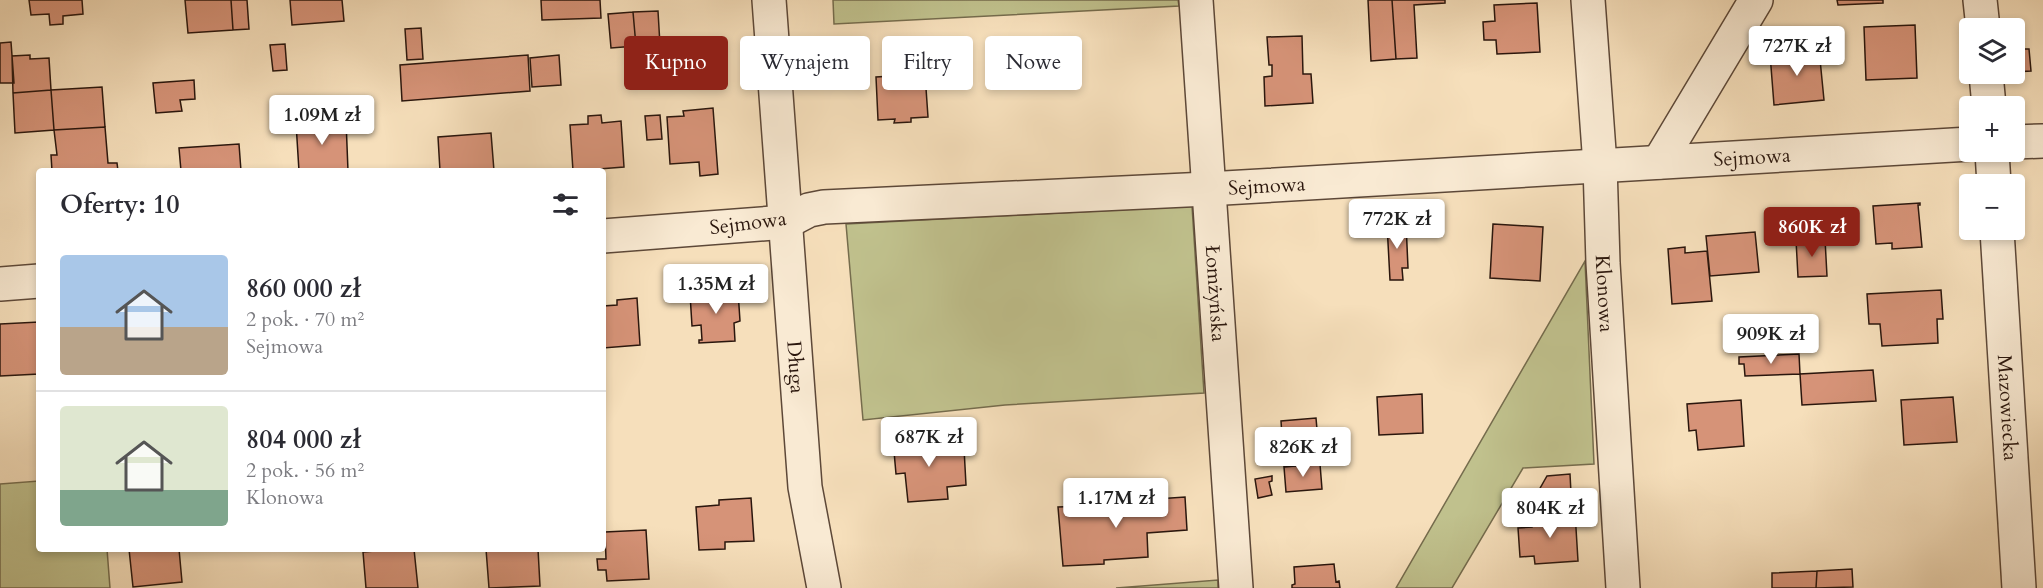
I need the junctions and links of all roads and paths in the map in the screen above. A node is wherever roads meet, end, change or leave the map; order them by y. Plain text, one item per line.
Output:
1 (769, 0) edge
2 (1196, 0) edge
3 (1588, 0) edge
4 (1756, 0) edge
5 (1980, 0) edge
6 (1982, 18) edge
7 (2043, 141) edge
8 (2025, 142) edge
9 (1959, 145) edge
10 (1659, 162) junction
11 (1600, 165) junction
12 (1208, 189) junction
13 (786, 222) junction
14 (606, 236) edge
15 (1998, 240) edge
16 (36, 280) edge
17 (0, 284) edge
18 (824, 588) edge
19 (1236, 588) edge
20 (1623, 588) edge
21 (2019, 588) edge

1 - 13 street, Długa
2 - 12 street, Łomżyńska
3 - 11 street, Klonowa
4 - 10 street
5 - 6 street
7 - 8 street
9 - 10 street, Sejmowa
10 - 11 street, Sejmowa
11 - 12 street, Sejmowa
11 - 20 street, Klonowa
12 - 13 street, Sejmowa
12 - 19 street, Łomżyńska
13 - 14 street, Sejmowa
13 - 18 street, Długa
15 - 21 street, Mazowiecka
16 - 17 street

